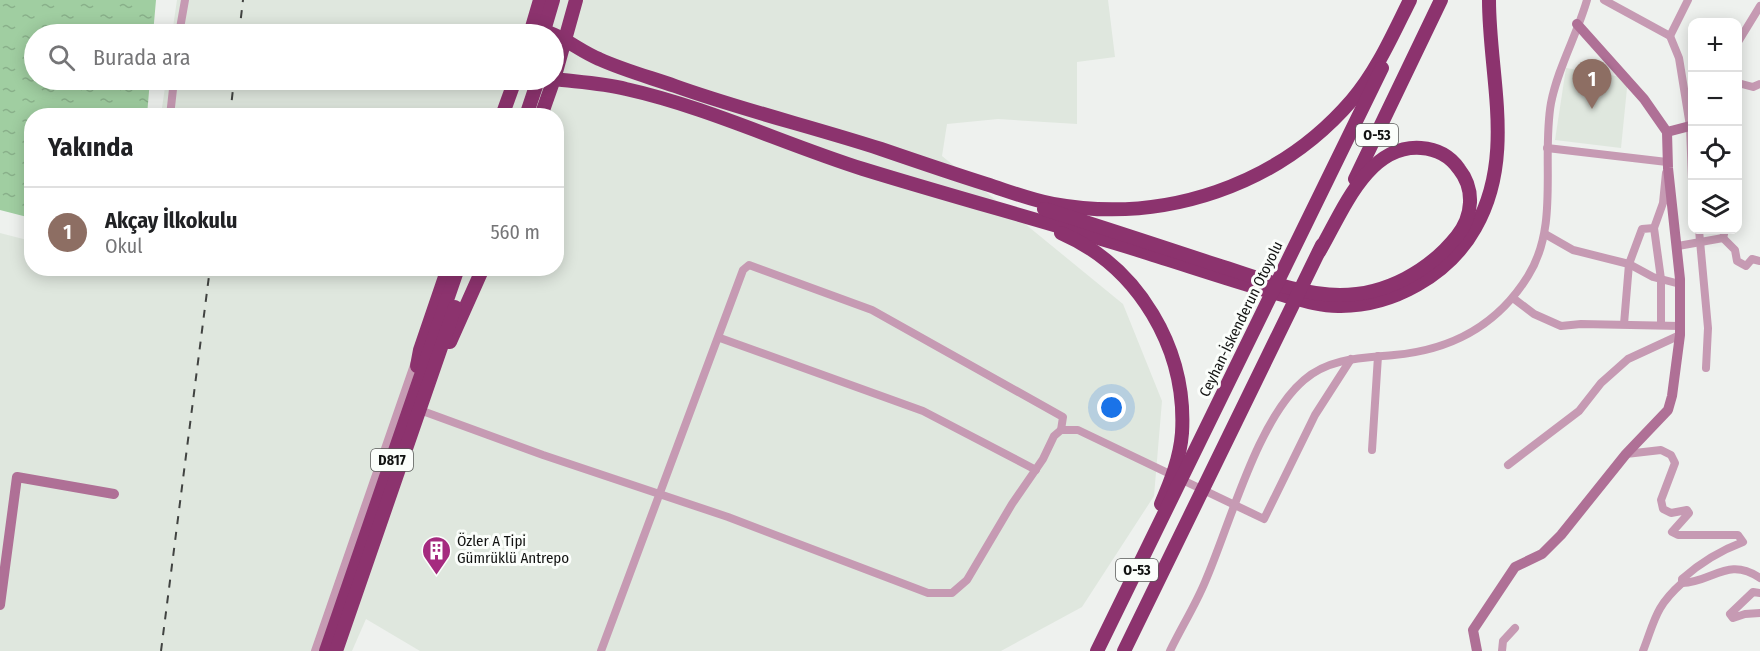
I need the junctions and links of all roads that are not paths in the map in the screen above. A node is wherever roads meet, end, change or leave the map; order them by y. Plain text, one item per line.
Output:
1 (185, 0) edge
2 (540, 0) edge
3 (553, 0) edge
4 (562, 0) edge
5 (576, 0) edge
6 (1410, 0) edge
7 (1415, 0) edge
8 (1441, 0) edge
9 (1489, 0) edge
10 (1587, 0) edge
11 (1604, 0) edge
12 (1688, 0) edge
13 (1760, 6) edge
14 (181, 24) edge
15 (536, 24) edge
16 (540, 24) edge
17 (555, 24) edge
18 (1578, 24) junction
19 (1742, 34) edge
20 (1670, 36) junction
21 (566, 40) junction
22 (564, 46) edge
23 (564, 80) edge
24 (1742, 84) edge
25 (1760, 84) edge
26 (173, 90) edge
27 (511, 90) edge
28 (526, 90) edge
29 (535, 90) edge
30 (550, 90) edge
31 (171, 108) edge
32 (505, 108) edge
33 (520, 108) edge
34 (529, 108) edge
35 (543, 108) edge
36 (1688, 108) edge
37 (1688, 125) edge
38 (1667, 132) junction
39 (877, 148) junction
40 (1547, 148) junction
41 (1668, 165) junction
42 (978, 201) junction
43 (1654, 228) junction
44 (1545, 234) junction
45 (1699, 234) edge
46 (1724, 234) edge
47 (1723, 238) junction
48 (1699, 244) junction
49 (1682, 245) junction
50 (1319, 252) junction
51 (1760, 261) edge
52 (1629, 264) junction
53 (445, 276) edge
54 (456, 276) edge
55 (465, 276) edge
56 (479, 276) edge
57 (1661, 279) junction
58 (1680, 284) junction
59 (1513, 298) junction
60 (1624, 324) junction
61 (1661, 324) junction
62 (1680, 331) junction
63 (720, 338) junction
64 (420, 350) junction
65 (1378, 357) junction
66 (1351, 359) junction
67 (1706, 368) dead end
68 (426, 395) junction
69 (415, 408) junction
70 (1061, 430) junction
71 (1372, 450) dead end
72 (1626, 454) junction
73 (1508, 465) dead end
74 (1036, 470) junction
75 (1179, 472) junction
76 (114, 494) dead end
77 (660, 494) junction
78 (1233, 505) junction
79 (1760, 578) edge
80 (1682, 583) junction
81 (1760, 594) edge
82 (0, 605) edge
83 (1760, 613) edge
84 (1515, 628) dead end
85 (315, 651) edge
86 (326, 651) edge
87 (336, 651) edge
88 (601, 651) edge
89 (1096, 651) edge
90 (1125, 651) edge
91 (1170, 651) edge
92 (1477, 651) edge
93 (1502, 651) edge
94 (1643, 651) edge

1 - 14 street
2 - 15 highway
3 - 16 highway
4 - 17 highway
5 - 21 highway
6 - 39 highway
7 - 75 highway, Ceyhan-İskenderun Otoyolu / O-53
8 - 50 highway, O-53
9 - 42 highway
10 - 18 street
11 - 20 street
12 - 20 street
13 - 19 street
18 - 38 street
18 - 40 street
20 - 36 street
21 - 22 highway
21 - 39 highway
23 - 42 highway
24 - 25 street
26 - 31 street
27 - 32 highway
28 - 33 highway
29 - 34 highway
30 - 35 highway
37 - 38 street
38 - 41 street
39 - 50 highway
40 - 41 street
40 - 44 street
41 - 43 street
41 - 49 street
42 - 75 highway
43 - 52 street
43 - 57 street
44 - 52 street
44 - 59 street
45 - 48 street
46 - 47 street
47 - 48 street
47 - 51 street
48 - 49 street
48 - 67 street
49 - 58 street
50 - 90 highway, O-53
52 - 57 street
52 - 60 street
53 - 64 highway
54 - 69 highway, D817
55 - 68 highway, D817
56 - 68 highway
57 - 58 street
57 - 61 street
58 - 62 street
59 - 60 street
59 - 65 street
60 - 61 street
61 - 62 street
62 - 72 street
62 - 73 street
63 - 70 street
63 - 74 street
63 - 77 street
64 - 69 highway
64 - 85 street
65 - 66 street
65 - 71 street
66 - 78 street
66 - 78 street
68 - 69 highway, D817
69 - 77 street
69 - 86 highway, D817
69 - 87 highway, D817
70 - 74 street
70 - 78 street
72 - 80 street
72 - 92 street
74 - 77 street
75 - 89 highway, Ceyhan-İskenderun Otoyolu / O-53
76 - 82 street
77 - 88 street
78 - 91 street
79 - 80 street
80 - 94 street
81 - 83 street
84 - 93 street

